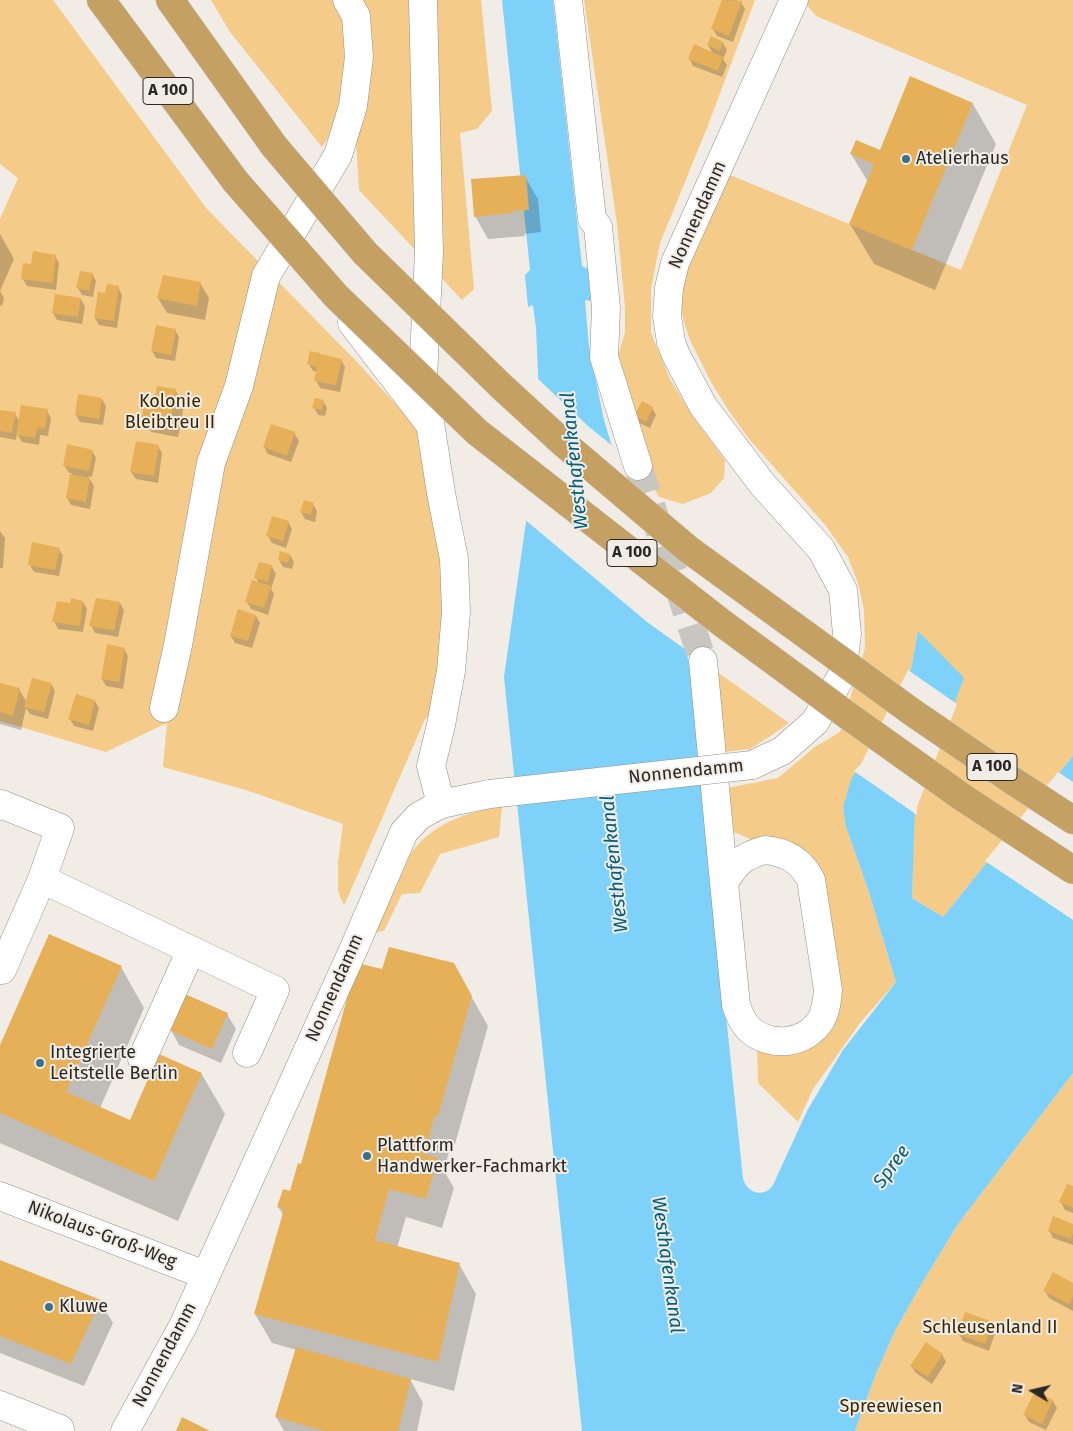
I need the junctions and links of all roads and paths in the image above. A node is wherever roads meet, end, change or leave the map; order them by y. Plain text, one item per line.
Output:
1 (101, 0) edge
2 (170, 0) edge
3 (347, 0) edge
4 (423, 0) edge
5 (568, 0) edge
6 (794, 0) edge
7 (287, 239) junction
8 (429, 423) junction
9 (638, 466) tunnel mouth
10 (702, 661) tunnel mouth
11 (164, 708) dead end
12 (0, 804) edge
13 (441, 804) junction
14 (1073, 820) edge
15 (1073, 870) edge
16 (42, 879) junction
17 (724, 883) junction
18 (191, 950) junction
19 (0, 969) edge
20 (247, 1053) dead end
21 (142, 1059) dead end
22 (0, 1196) edge
23 (205, 1275) junction
24 (0, 1405) edge
25 (60, 1429) dead end
26 (125, 1431) edge

1 - 15 highway, A 100, bridge
2 - 14 highway, A 100, bridge
3 - 7 street
4 - 8 street
5 - 9 street
6 - 13 street, Nonnendamm, bridge
7 - 8 street
7 - 11 street
8 - 13 street
10 - 17 street
12 - 16 street
13 - 23 street, Nonnendamm
16 - 18 street
16 - 19 street
17 - 17 street
18 - 20 street
18 - 21 street
22 - 23 street, Nikolaus-Groß-Weg
23 - 26 street, Nonnendamm
24 - 25 street

